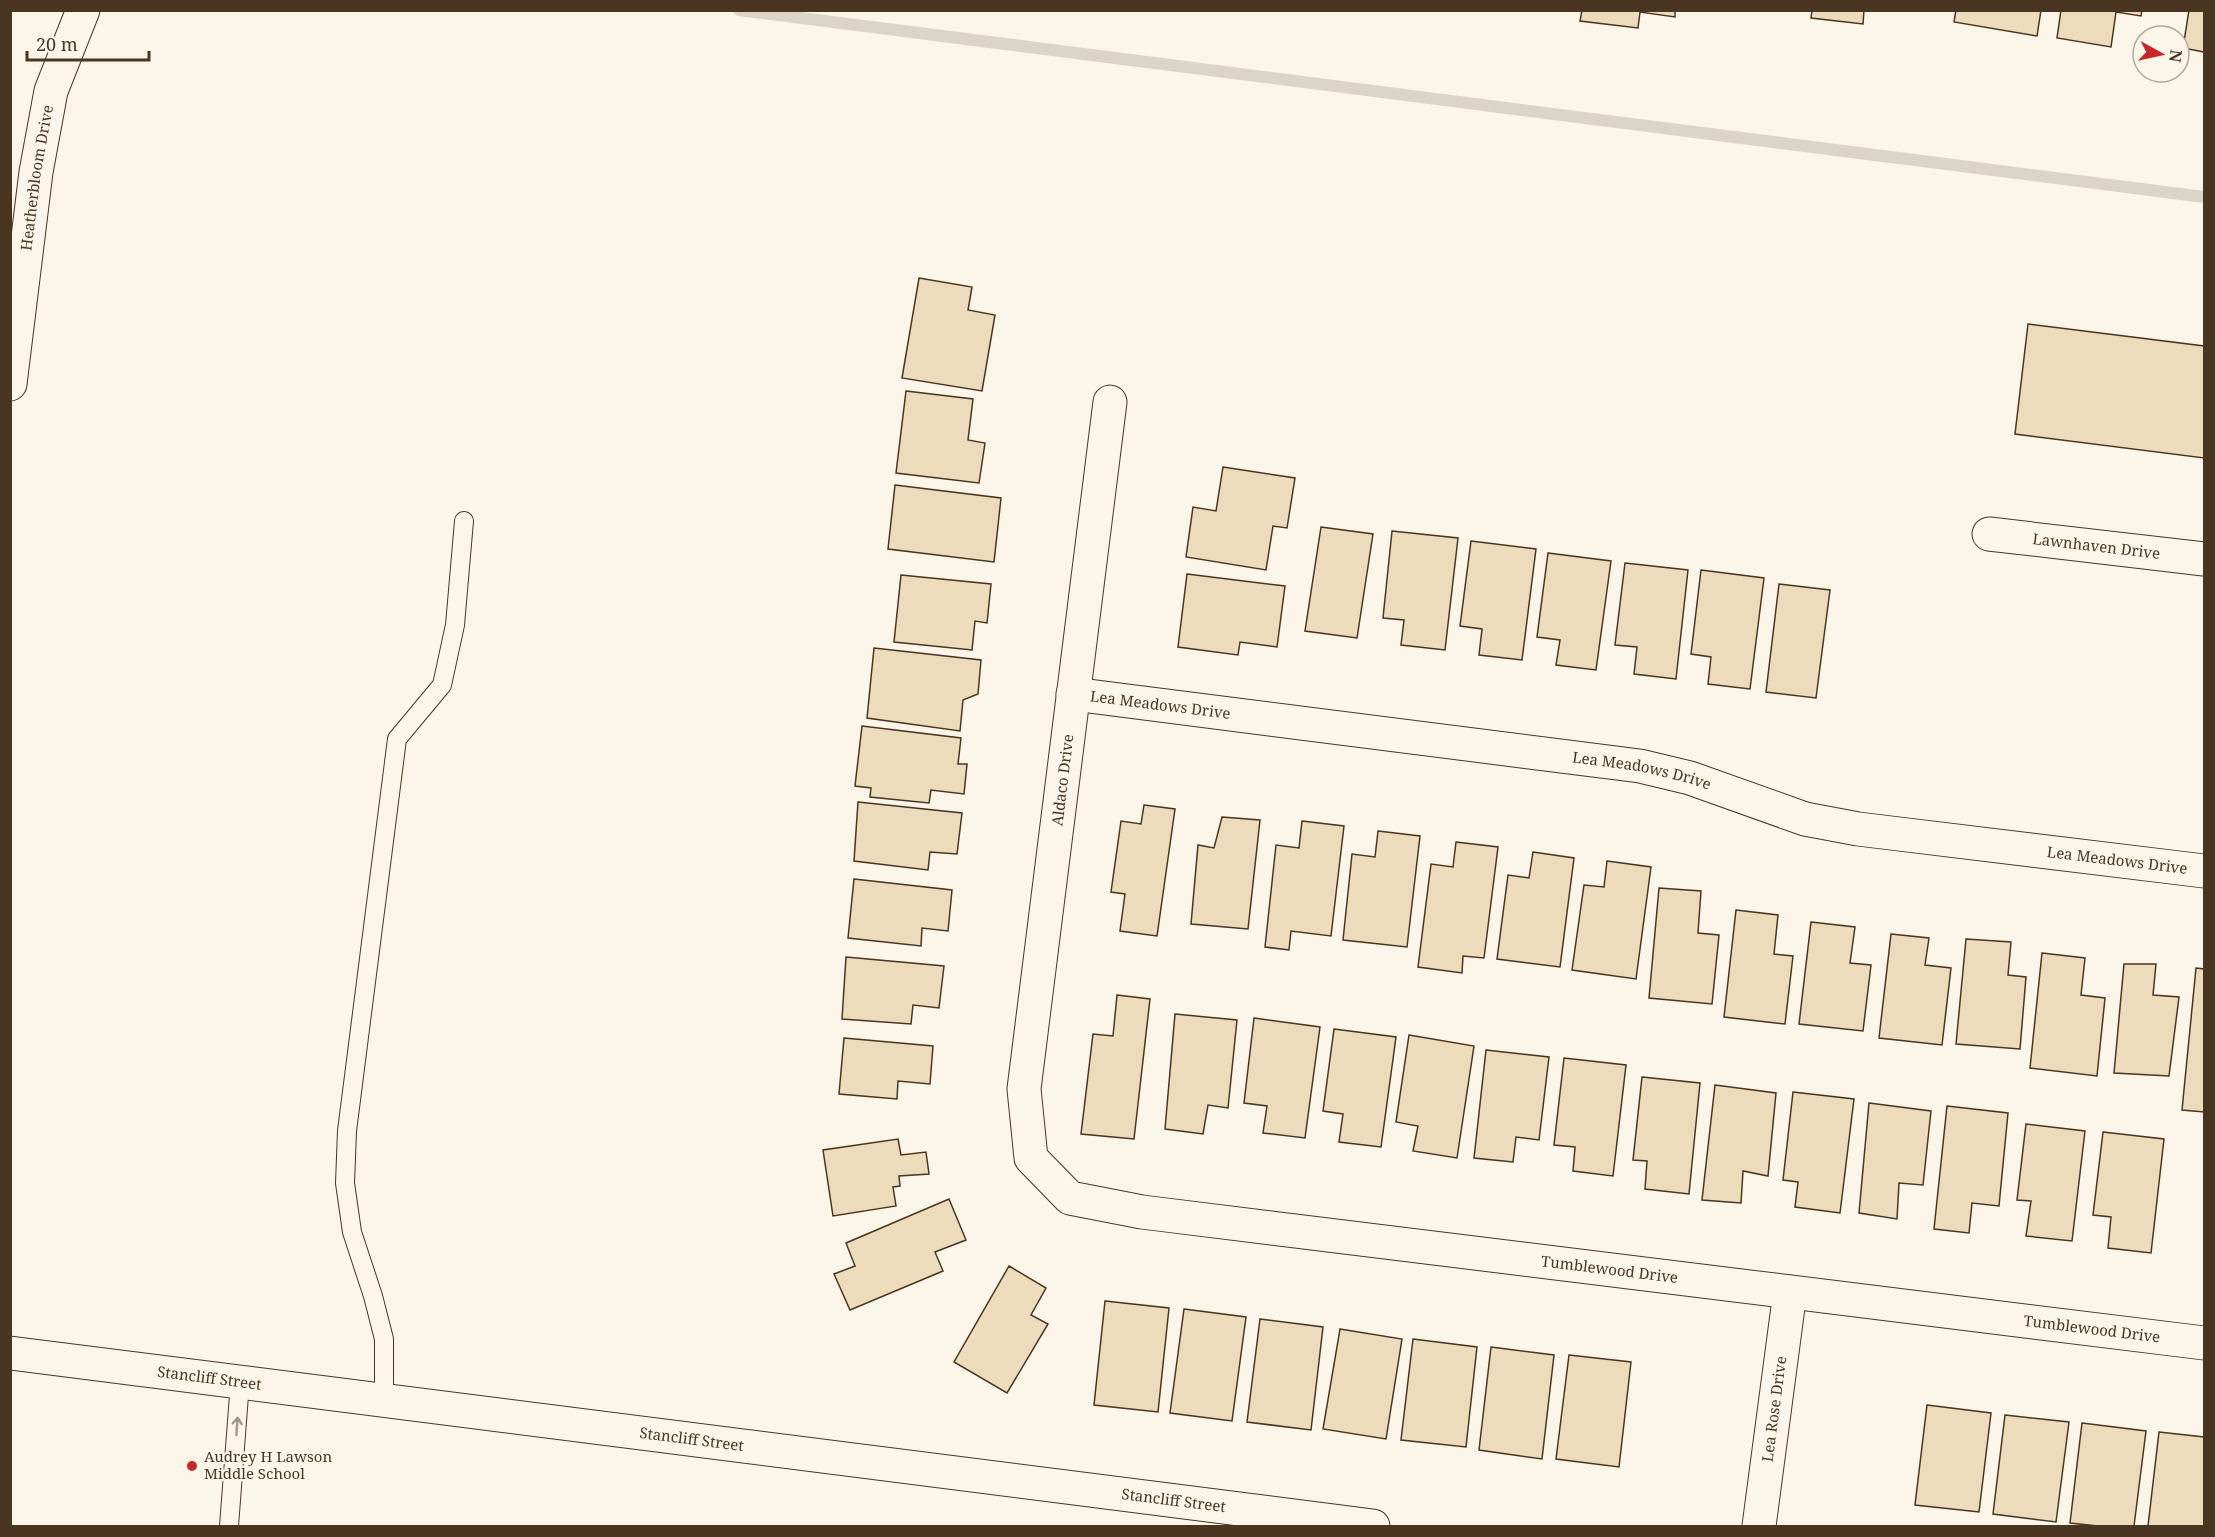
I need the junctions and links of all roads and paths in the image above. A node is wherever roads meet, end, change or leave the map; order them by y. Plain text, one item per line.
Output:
1 (83, 10) edge
2 (10, 384) edge
3 (1110, 402) dead end
4 (464, 521) dead end
5 (1989, 534) dead end
6 (2205, 559) edge
7 (1073, 694) junction
8 (2205, 871) edge
9 (1031, 1158) joint
10 (1790, 1292) junction
11 (2205, 1343) edge
12 (10, 1353) edge
13 (240, 1382) junction
14 (384, 1400) junction
15 (229, 1527) edge
16 (1373, 1527) edge
17 (1759, 1527) edge

1 - 2 street, Heatherbloom Drive
3 - 7 street, Aldaco Drive
4 - 14 lane
5 - 6 street, Lawnhaven Drive
7 - 8 street, Lea Meadows Drive
7 - 9 street, Aldaco Drive
9 - 10 street, Tumblewood Drive
10 - 11 street, Tumblewood Drive
10 - 17 street, Lea Rose Drive
12 - 13 street, Stancliff Street
13 - 14 street, Stancliff Street
15 -> 13 lane
14 - 16 street, Stancliff Street

